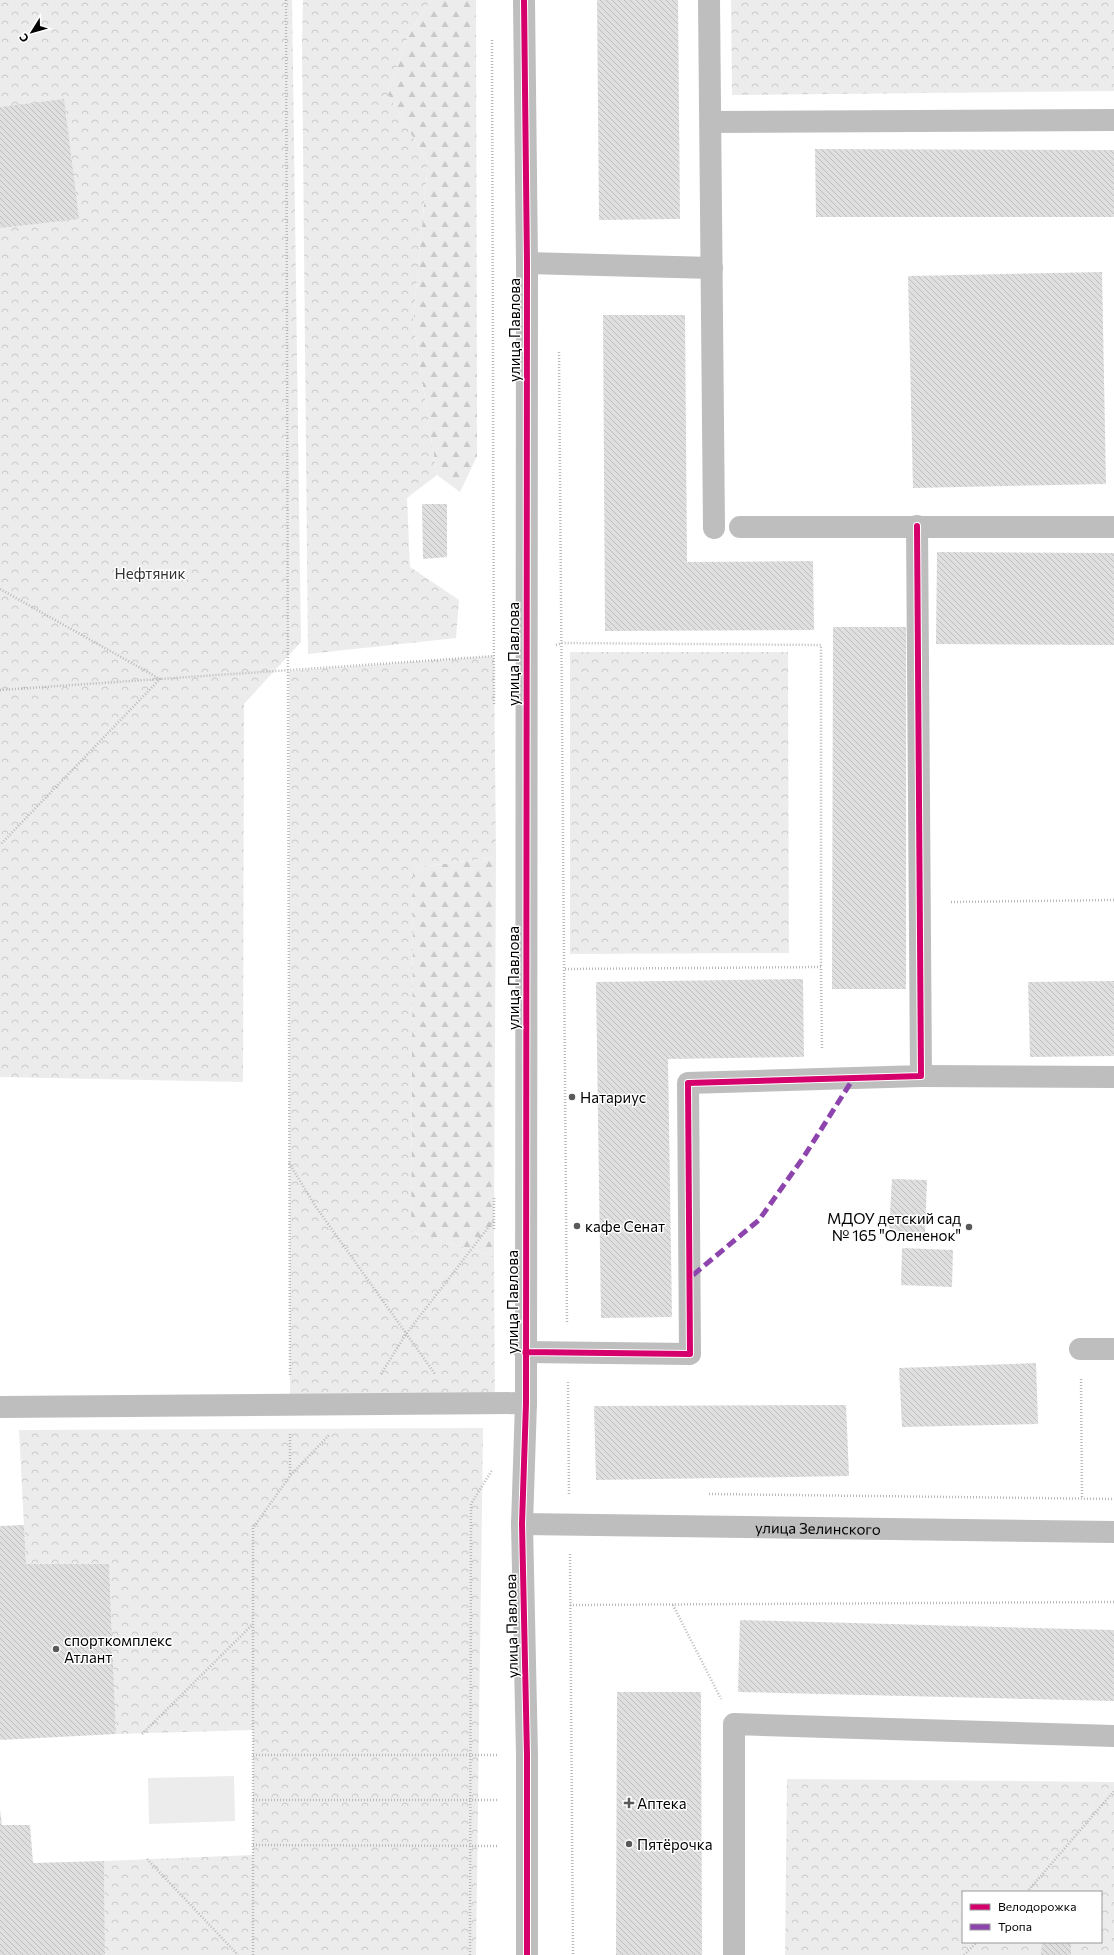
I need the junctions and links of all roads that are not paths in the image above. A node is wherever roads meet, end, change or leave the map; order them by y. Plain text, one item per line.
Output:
1 (524, 0) edge
2 (709, 0) edge
3 (1114, 120) edge
4 (711, 122) junction
5 (527, 263) junction
6 (712, 268) junction
7 (917, 526) junction
8 (740, 527) dead end
9 (1114, 527) edge
10 (714, 528) dead end
11 (921, 1076) junction
12 (1114, 1077) edge
13 (1080, 1349) road end
14 (1114, 1349) edge
15 (525, 1352) junction
16 (526, 1403) junction
17 (0, 1407) edge
18 (522, 1524) junction
19 (1114, 1532) edge
20 (1114, 1736) edge
21 (527, 1955) edge
22 (734, 1955) edge

1 - 5 street, улица Павлова
2 - 4 street
3 - 4 street
4 - 6 street
5 - 6 street
5 - 15 street, улица Павлова
6 - 10 street
7 - 8 street
7 - 9 street
7 - 11 street
11 - 12 street
11 - 15 street
13 - 14 street
15 - 16 street, улица Павлова
16 - 17 street
16 - 18 street, улица Павлова
18 - 19 street, улица Зелинского
18 - 21 street, улица Павлова
20 - 22 street

